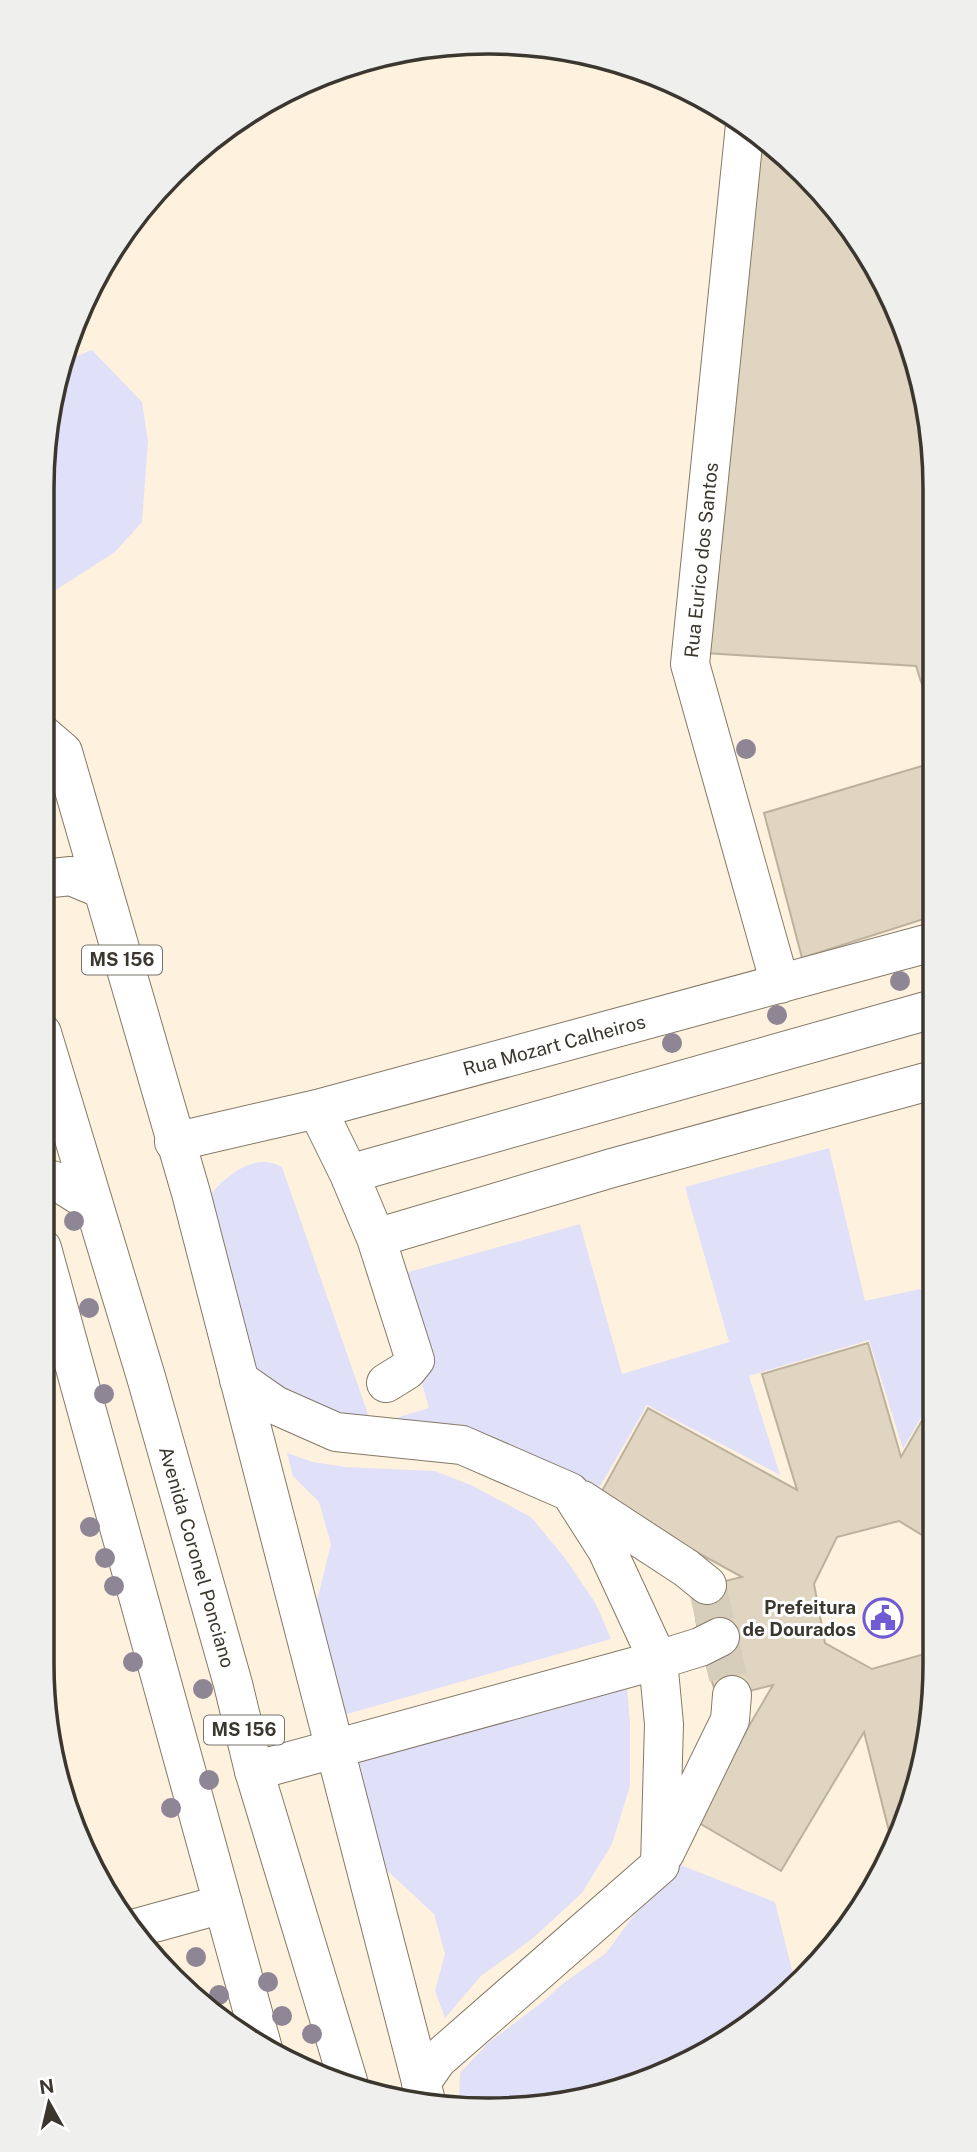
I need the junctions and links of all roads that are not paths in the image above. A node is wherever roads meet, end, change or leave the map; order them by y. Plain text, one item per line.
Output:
1 (744, 137) edge
2 (54, 744) edge
3 (54, 878) edge
4 (102, 889) junction
5 (923, 945) edge
6 (779, 984) junction
7 (923, 1012) edge
8 (54, 1073) edge
9 (923, 1083) edge
10 (317, 1109) junction
11 (69, 1122) junction
12 (54, 1142) edge
13 (174, 1142) junction
14 (349, 1174) junction
15 (54, 1181) edge
16 (93, 1204) junction
17 (376, 1237) junction
18 (54, 1291) edge
19 (239, 1380) junction
20 (386, 1383) dead end
21 (570, 1492) junction
22 (707, 1585) tunnel mouth
23 (720, 1637) dead end
24 (657, 1660) junction
25 (732, 1695) tunnel mouth
26 (335, 1748) junction
27 (254, 1771) junction
28 (660, 1865) junction
29 (223, 1904) junction
30 (143, 1926) edge
31 (258, 2032) edge
32 (346, 2074) edge
33 (424, 2092) edge

1 - 6 main road, Rua Eurico dos Santos
2 - 4 main road, MS 156
3 - 4 main road
4 - 13 main road, MS 156
5 - 6 main road, Rua Mozart Calheiros
6 - 10 main road, Rua Mozart Calheiros
7 - 14 main road
8 - 11 main road, Avenida Coronel Ponciano / MS 156
9 - 17 main road
10 - 13 main road, Rua Mozart Calheiros
10 - 14 main road
11 - 12 main road
11 - 16 main road, Avenida Coronel Ponciano / MS 156
13 - 19 main road, MS 156
14 - 17 main road
15 - 16 main road
16 - 27 main road, Avenida Coronel Ponciano / MS 156
17 - 20 main road
18 - 29 main road
19 - 21 main road
19 - 26 main road
21 - 22 main road
21 - 24 main road
23 - 24 main road
24 - 26 main road
24 - 28 main road
25 - 28 main road
26 - 27 main road
26 - 33 main road
27 - 32 main road, Avenida Coronel Ponciano / MS 156
28 - 33 main road
29 - 30 main road
29 - 31 main road

